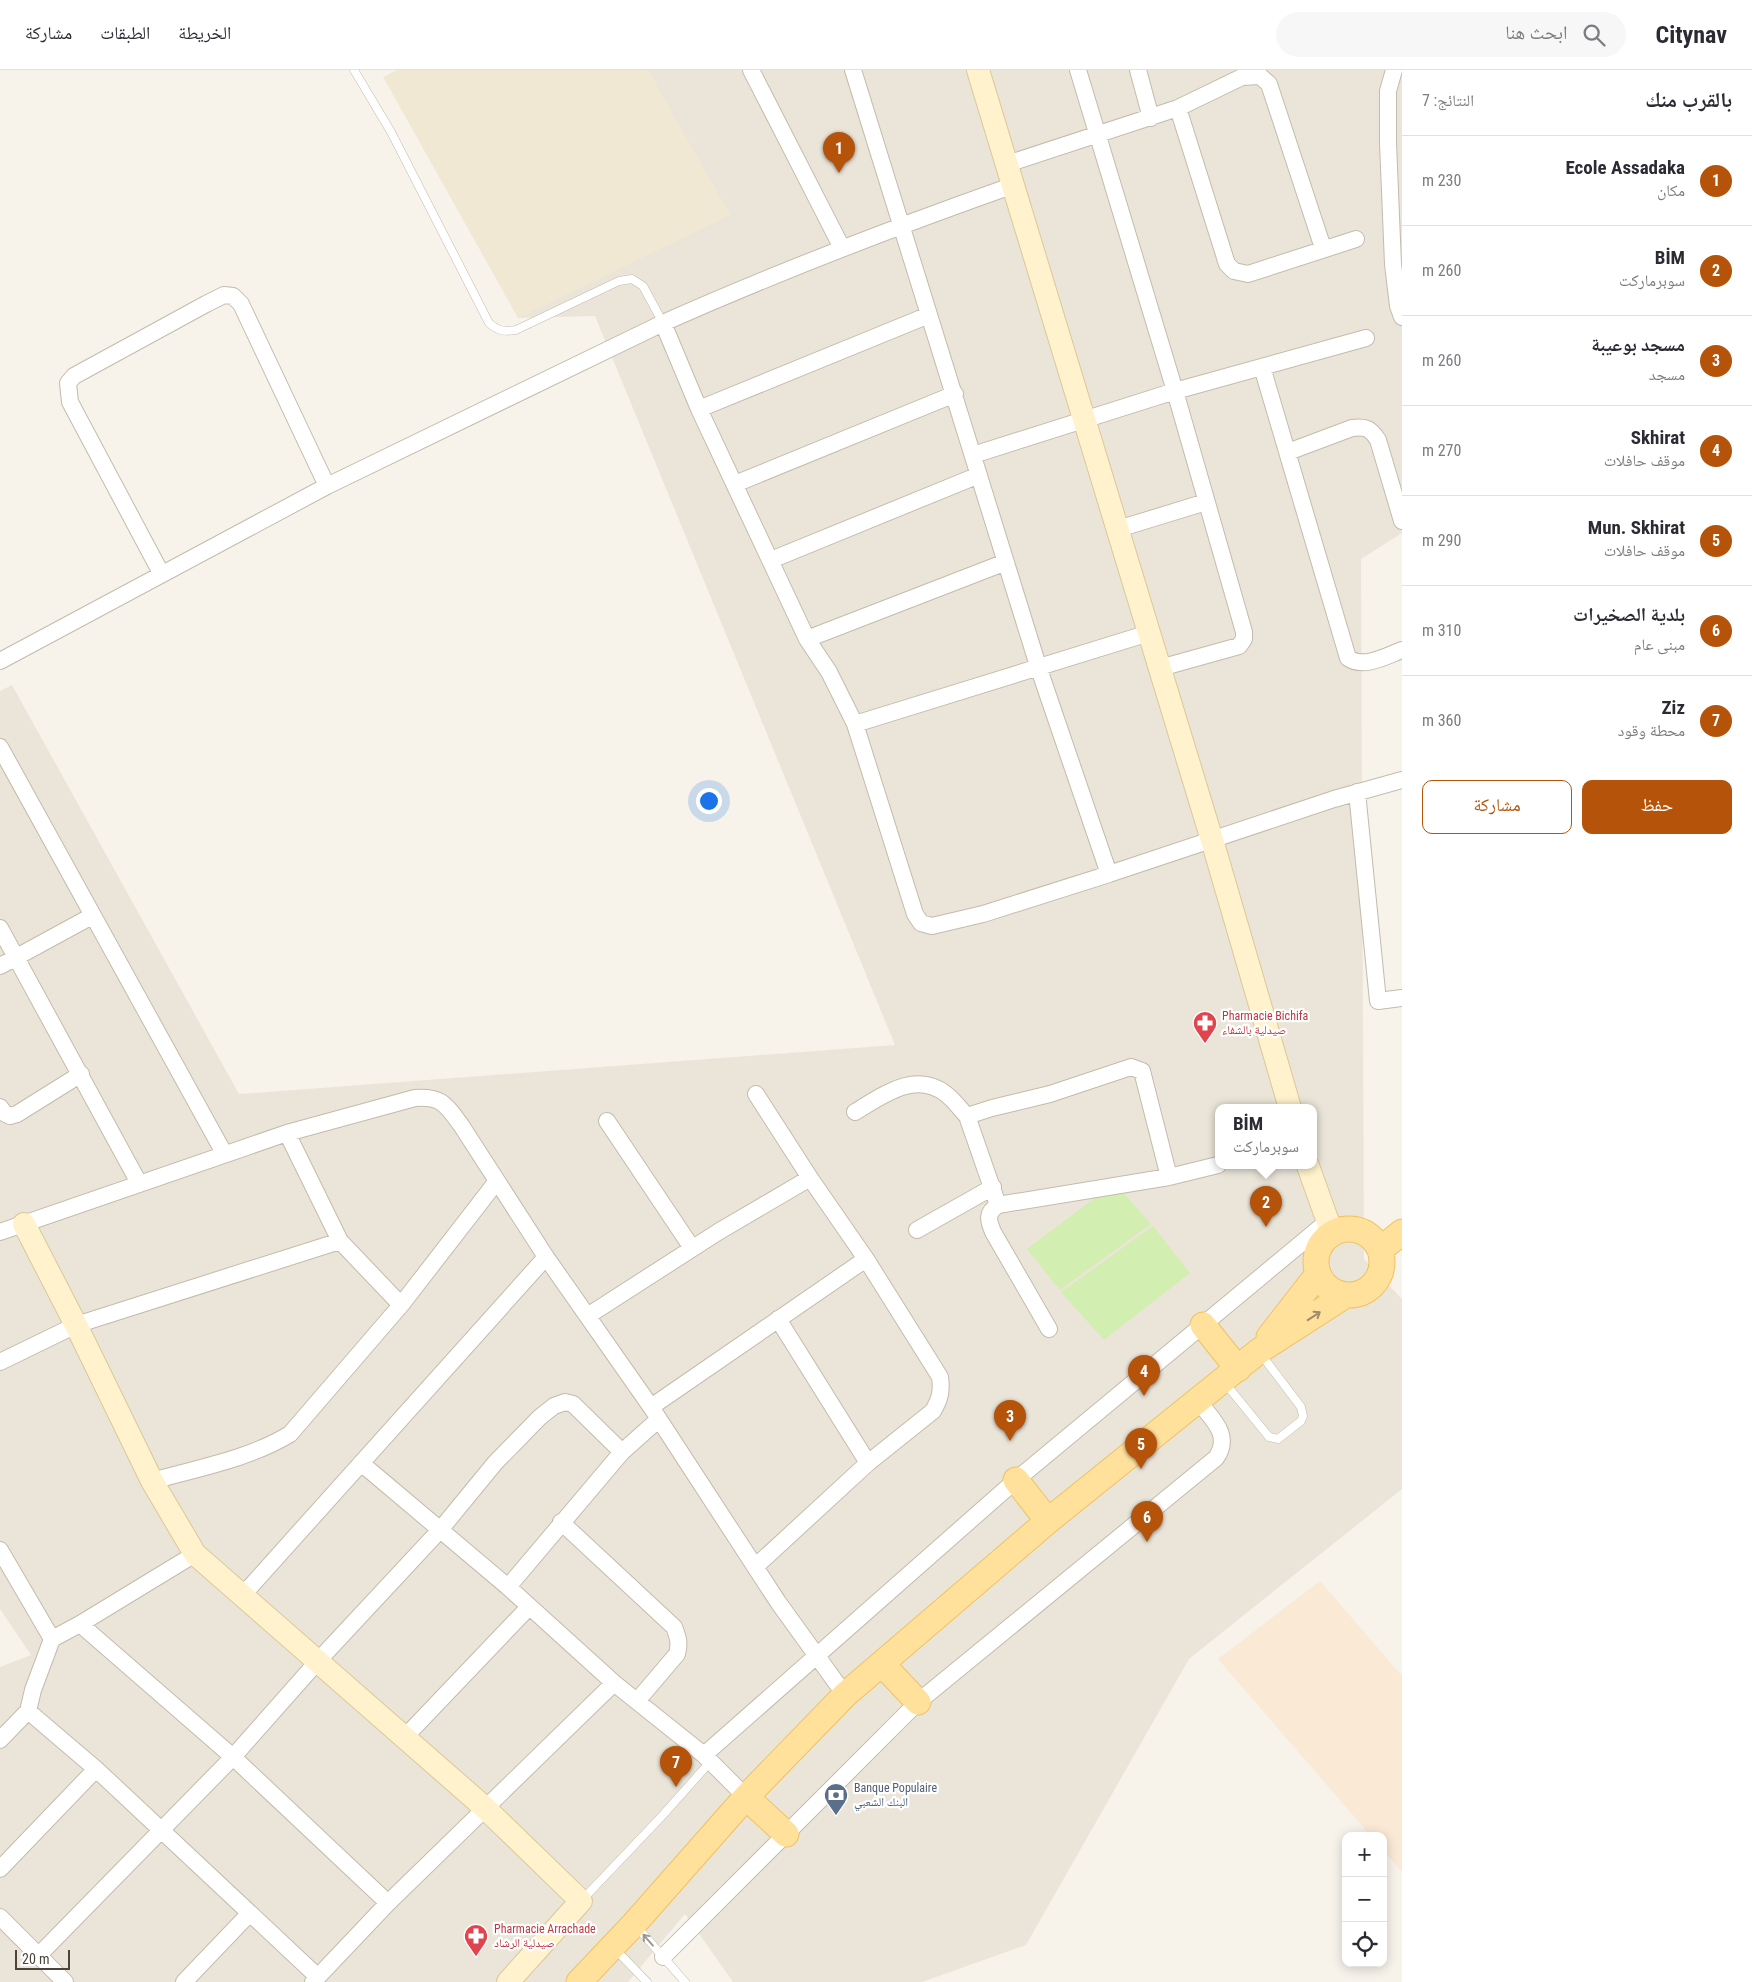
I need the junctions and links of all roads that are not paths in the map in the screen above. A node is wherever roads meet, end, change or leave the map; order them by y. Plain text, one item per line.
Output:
1 (354, 70) edge
2 (751, 70) edge
3 (852, 70) edge
4 (978, 70) edge
5 (1078, 70) edge
6 (1138, 70) edge
7 (1384, 70) edge
8 (1394, 70) edge
9 (1241, 73) edge
10 (1265, 73) edge
11 (1388, 91) junction
12 (1178, 108) junction
13 (1150, 118) junction
14 (1097, 134) junction
15 (1011, 175) junction
16 (1397, 218) edge
17 (902, 224) junction
18 (1356, 239) dead end
19 (842, 248) junction
20 (1323, 248) junction
21 (930, 315) junction
22 (1402, 318) edge
23 (663, 323) junction
24 (1366, 338) dead end
25 (1262, 367) junction
26 (1175, 391) junction
27 (955, 394) junction
28 (699, 409) junction
29 (1086, 419) junction
30 (1288, 452) junction
31 (973, 455) junction
32 (979, 475) junction
33 (735, 484) junction
34 (327, 486) junction
35 (1206, 502) junction
36 (1402, 521) edge
37 (1118, 529) junction
38 (771, 560) junction
39 (1006, 562) junction
40 (161, 573) junction
41 (1149, 633) junction
42 (807, 639) junction
43 (1402, 650) edge
44 (0, 661) edge
45 (1160, 668) junction
46 (1039, 669) junction
47 (855, 724) junction
48 (0, 747) edge
49 (1402, 780) edge
50 (1356, 792) junction
51 (1212, 840) junction
52 (1109, 874) junction
53 (92, 916) junction
54 (0, 928) edge
55 (15, 958) junction
56 (0, 966) edge
57 (1402, 998) edge
58 (81, 1074) junction
59 (756, 1094) dead end
60 (1289, 1104) edge
61 (0, 1107) edge
62 (855, 1112) dead end
63 (967, 1116) junction
64 (607, 1121) dead end
65 (287, 1133) junction
66 (224, 1153) junction
67 (1215, 1166) edge
68 (1309, 1169) edge
69 (1169, 1177) junction
70 (810, 1178) junction
71 (497, 1182) junction
72 (139, 1183) junction
73 (993, 1187) junction
74 (998, 1205) junction
75 (24, 1224) junction
76 (1330, 1227) junction
77 (916, 1230) dead end
78 (0, 1232) edge
79 (1402, 1232) edge
80 (340, 1241) junction
81 (692, 1248) junction
82 (1380, 1250) junction
83 (546, 1257) junction
84 (866, 1259) junction
85 (1318, 1274) junction
86 (1346, 1295) junction
87 (401, 1305) junction
88 (589, 1315) junction
89 (778, 1319) junction
90 (76, 1325) junction
91 (1203, 1325) junction
92 (1049, 1328) dead end
93 (1259, 1351) junction
94 (0, 1362) edge
95 (1230, 1375) junction
96 (1198, 1401) junction
97 (655, 1413) junction
98 (622, 1452) junction
99 (361, 1463) junction
100 (868, 1463) junction
101 (1016, 1480) junction
102 (152, 1481) junction
103 (1048, 1521) junction
104 (560, 1522) junction
105 (440, 1530) junction
106 (0, 1550) edge
107 (195, 1554) junction
108 (755, 1567) junction
109 (508, 1587) junction
110 (242, 1596) junction
111 (529, 1606) junction
112 (80, 1624) junction
113 (52, 1639) junction
114 (815, 1656) junction
115 (317, 1662) junction
116 (882, 1664) junction
117 (614, 1683) junction
118 (846, 1695) junction
119 (637, 1700) junction
120 (918, 1702) junction
121 (28, 1711) junction
122 (404, 1738) junction
123 (0, 1740) edge
124 (233, 1757) junction
125 (707, 1758) junction
126 (96, 1769) junction
127 (746, 1797) junction
128 (484, 1807) junction
129 (161, 1830) junction
130 (786, 1834) junction
131 (0, 1869) edge
132 (581, 1901) junction
133 (388, 1902) junction
134 (249, 1914) junction
135 (0, 1917) edge
136 (634, 1924) junction
137 (613, 1947) junction
138 (38, 1956) junction
139 (663, 1956) junction
140 (316, 1980) edge
141 (65, 1982) edge
142 (184, 1982) edge
143 (508, 1982) edge
144 (579, 1982) edge
145 (647, 1982) edge
146 (685, 1982) edge

1 - 23 lane
2 - 19 street
3 - 17 street
4 - 15 street
5 - 14 street
6 - 13 street
7 - 11 street
8 - 11 street
9 - 10 street
9 - 12 street
10 - 20 street
11 - 16 street
12 - 13 street
12 - 20 street
13 - 14 street
14 - 15 street
14 - 26 street
15 - 17 street
15 - 29 street
16 - 22 street
17 - 19 street
17 - 21 street
18 - 20 street
19 - 23 street
21 - 27 street
21 - 28 street
23 - 28 street
23 - 34 street
24 - 25 street
25 - 26 street
25 - 30 street
26 - 29 street
26 - 35 street
27 - 31 street
27 - 33 street
28 - 33 street
29 - 31 street
29 - 37 street
30 - 36 street
30 - 43 street
31 - 32 street
32 - 38 street
32 - 39 street
33 - 38 street
34 - 40 street
34 - 40 street
35 - 37 street
35 - 45 street
37 - 41 street
38 - 42 street
39 - 42 street
39 - 46 street
40 - 44 street
41 - 45 street
41 - 46 street
42 - 47 street
45 - 51 street
46 - 47 street
46 - 52 street
47 - 52 street
48 - 53 street
49 - 50 street
50 - 51 street
50 - 57 street
51 - 52 street
51 - 60 street
53 - 55 street
53 - 66 street
54 - 55 street
55 - 56 street
55 - 58 street
58 - 61 street
58 - 72 street
59 - 70 street
62 - 63 street
63 - 69 street
63 - 73 street
64 - 81 street
65 - 66 street
65 - 71 street
65 - 80 street
66 - 72 street
67 - 69 street
68 - 76 street
69 - 74 street
70 - 81 street
70 - 84 street
71 - 83 street
71 - 87 street
72 - 75 street
73 - 74 street
73 - 77 street
74 - 92 street
75 - 78 street
75 - 90 street
76 - 82 main road
76 - 85 main road
76 - 91 street
79 - 82 main road
80 - 87 street
80 - 90 street
81 - 88 street
82 - 86 main road
83 - 88 street
83 - 99 street
84 - 89 street
84 - 100 street
85 - 86 main road
85 - 93 main road
93 -> 86 main road
87 - 102 street
88 - 97 street
89 - 97 street
89 - 100 street
90 - 94 street
90 - 102 street
91 - 95 main road
91 - 101 street
93 - 95 main road
93 - 95 lane
95 - 96 main road
96 - 103 main road
96 - 120 street
97 - 98 street
97 - 108 street
98 - 104 street
98 - 105 street
99 - 105 street
99 - 110 street
100 - 108 street
101 - 103 main road
101 - 114 street
102 - 107 street
103 - 116 main road
104 - 109 street
104 - 119 street
105 - 109 street
105 - 115 street
106 - 113 street
107 - 110 street
107 - 112 street
108 - 114 street
109 - 111 street
110 - 115 street
111 - 117 street
111 - 122 street
112 - 113 street
112 - 124 street
113 - 121 street
114 - 118 street
114 - 125 street
115 - 122 street
115 - 124 street
116 - 118 main road
116 - 120 main road
117 - 119 street
117 - 128 street
118 - 127 main road
119 - 125 street
120 - 130 street
121 - 123 street
121 - 126 street
122 - 128 street
124 - 129 street
124 - 133 street
125 - 127 street
125 - 132 lane
126 - 129 street
126 - 131 street
127 - 130 main road
127 - 136 main road
128 - 132 street
128 - 133 street
129 - 134 street
129 - 138 street
130 - 139 street
132 - 143 street
133 - 140 street
134 - 140 street
134 - 142 street
135 - 138 street
136 - 137 main road
139 -> 136 lane
137 - 144 main road
137 - 145 lane
138 - 141 street
139 - 146 lane

